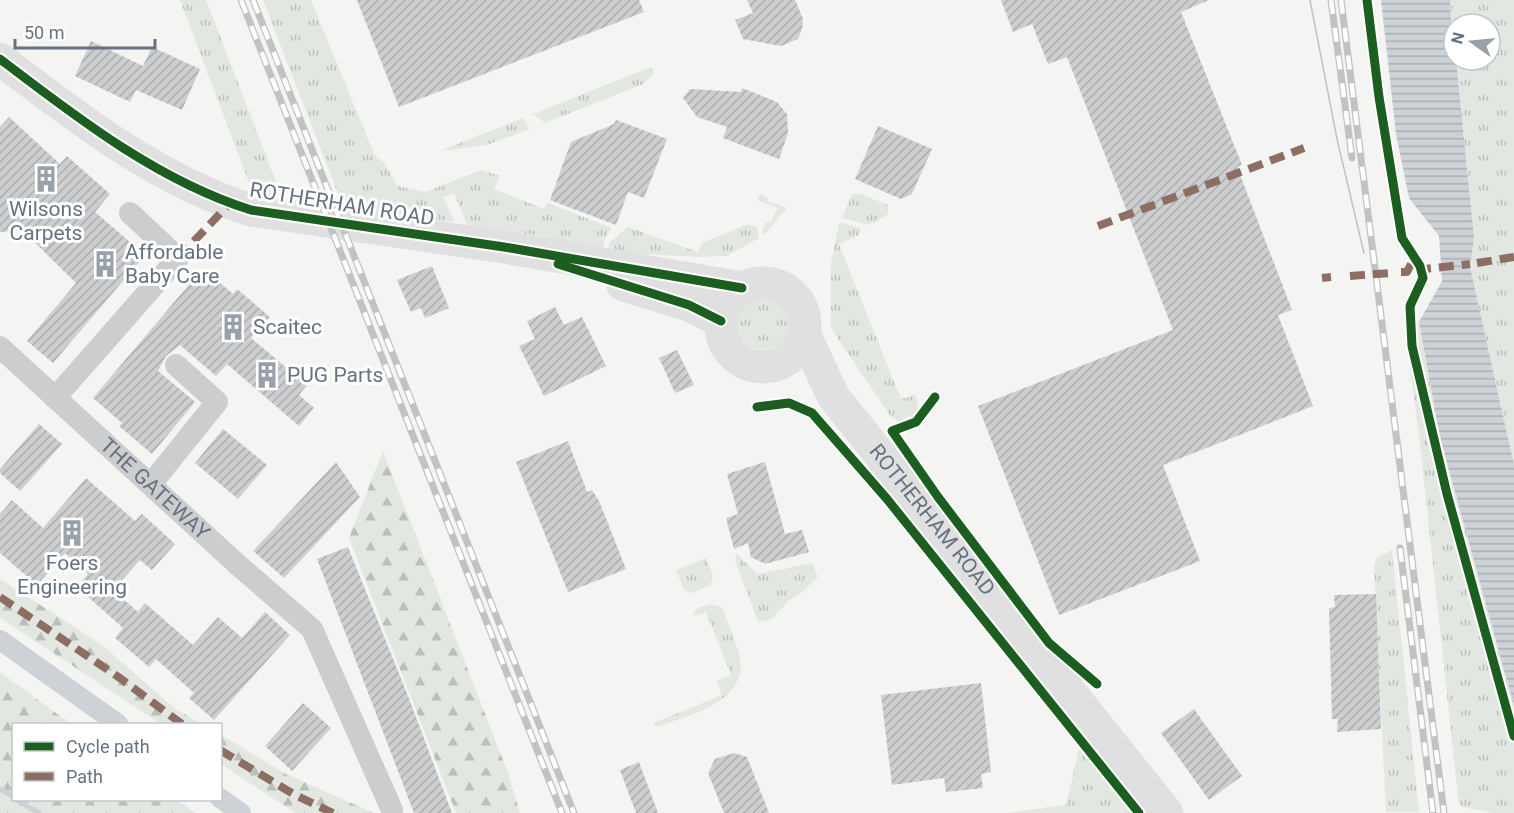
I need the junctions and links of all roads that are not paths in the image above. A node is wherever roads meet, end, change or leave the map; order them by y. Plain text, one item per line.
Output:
1 (4, 70) edge
2 (130, 213) dead end
3 (504, 247) junction
4 (742, 288) junction
5 (721, 321) junction
6 (804, 333) junction
7 (0, 347) edge
8 (776, 364) junction
9 (176, 365) dead end
10 (833, 396) junction
11 (55, 398) junction
12 (150, 484) junction
13 (392, 810) dead end
14 (1166, 812) edge

1 - 3 main road, ROTHERHAM ROAD
2 - 11 street
3 - 4 main road, ROTHERHAM ROAD
3 - 5 main road, ROTHERHAM ROAD
4 - 5 main road
4 - 6 main road, ROTHERHAM ROAD
5 - 8 main road, ROTHERHAM ROAD
6 - 8 main road
6 - 10 main road, ROTHERHAM ROAD
7 - 11 street, THE GATEWAY
8 - 10 main road, ROTHERHAM ROAD
9 - 12 street
10 - 14 main road, ROTHERHAM ROAD
11 - 12 street, THE GATEWAY
12 - 13 street, THE GATEWAY

